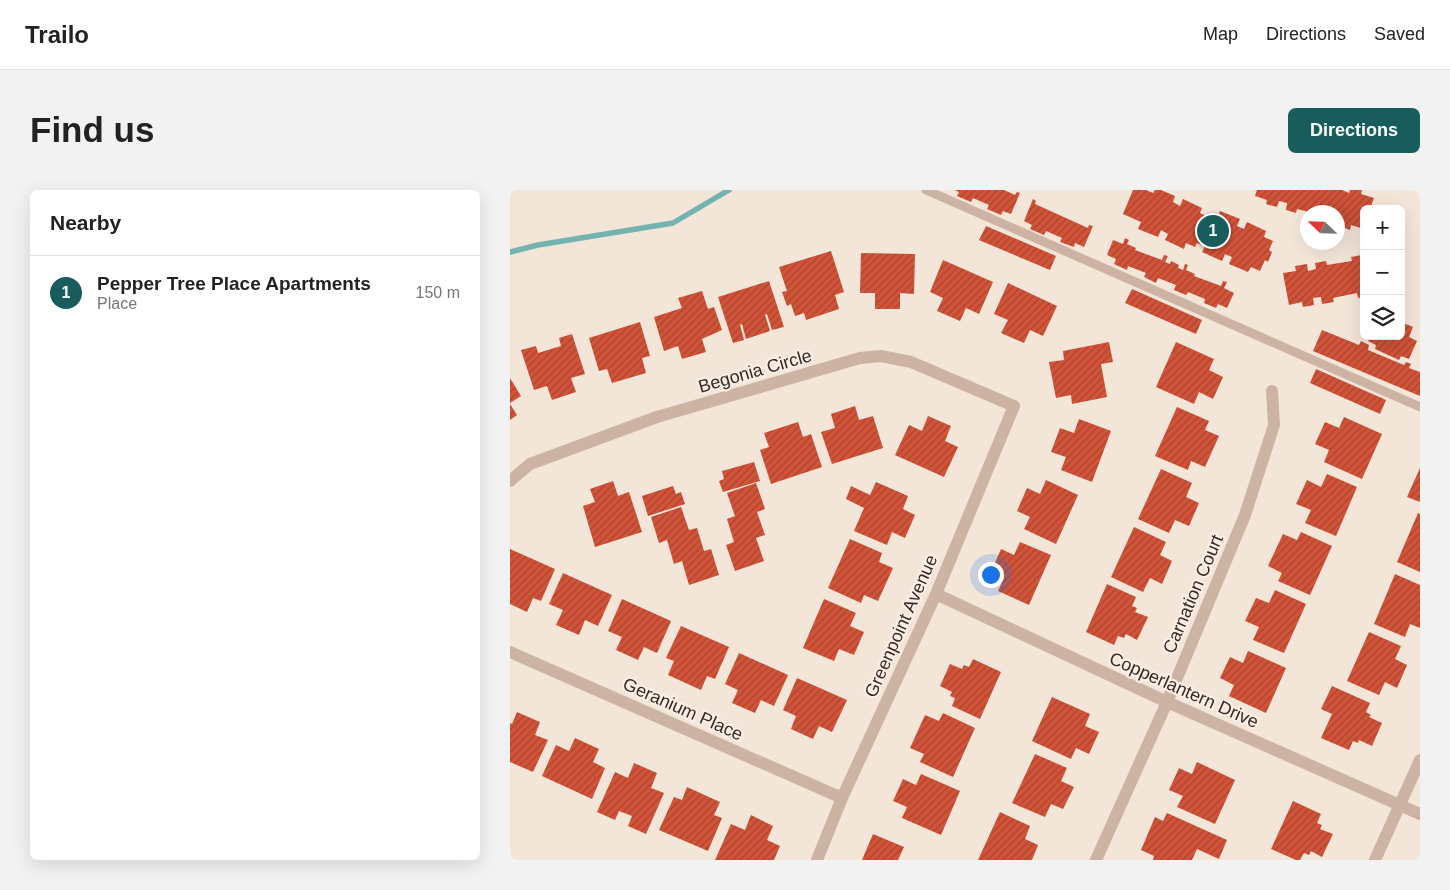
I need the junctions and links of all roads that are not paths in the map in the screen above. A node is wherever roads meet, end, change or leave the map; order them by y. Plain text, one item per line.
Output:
1 (926, 190) edge
2 (1272, 390) dead end
3 (1014, 406) joint
4 (1420, 407) edge
5 (510, 481) edge
6 (936, 594) junction
7 (510, 652) edge
8 (1167, 702) junction
9 (1420, 760) edge
10 (842, 798) junction
11 (1400, 806) junction
12 (1420, 814) edge
13 (817, 860) edge
14 (1096, 860) edge
15 (1376, 860) edge

1 - 4 lane
2 - 8 street, Carnation Court
3 - 5 street, Begonia Circle
3 - 6 street, Greenpoint Avenue
6 - 8 street, Copperlantern Drive
6 - 10 street, Greenpoint Avenue
7 - 10 street, Geranium Place
8 - 11 street, Copperlantern Drive
8 - 14 street, Carnation Court
9 - 11 street
10 - 13 street, Greenpoint Avenue
11 - 12 street, Copperlantern Drive
11 - 15 street

